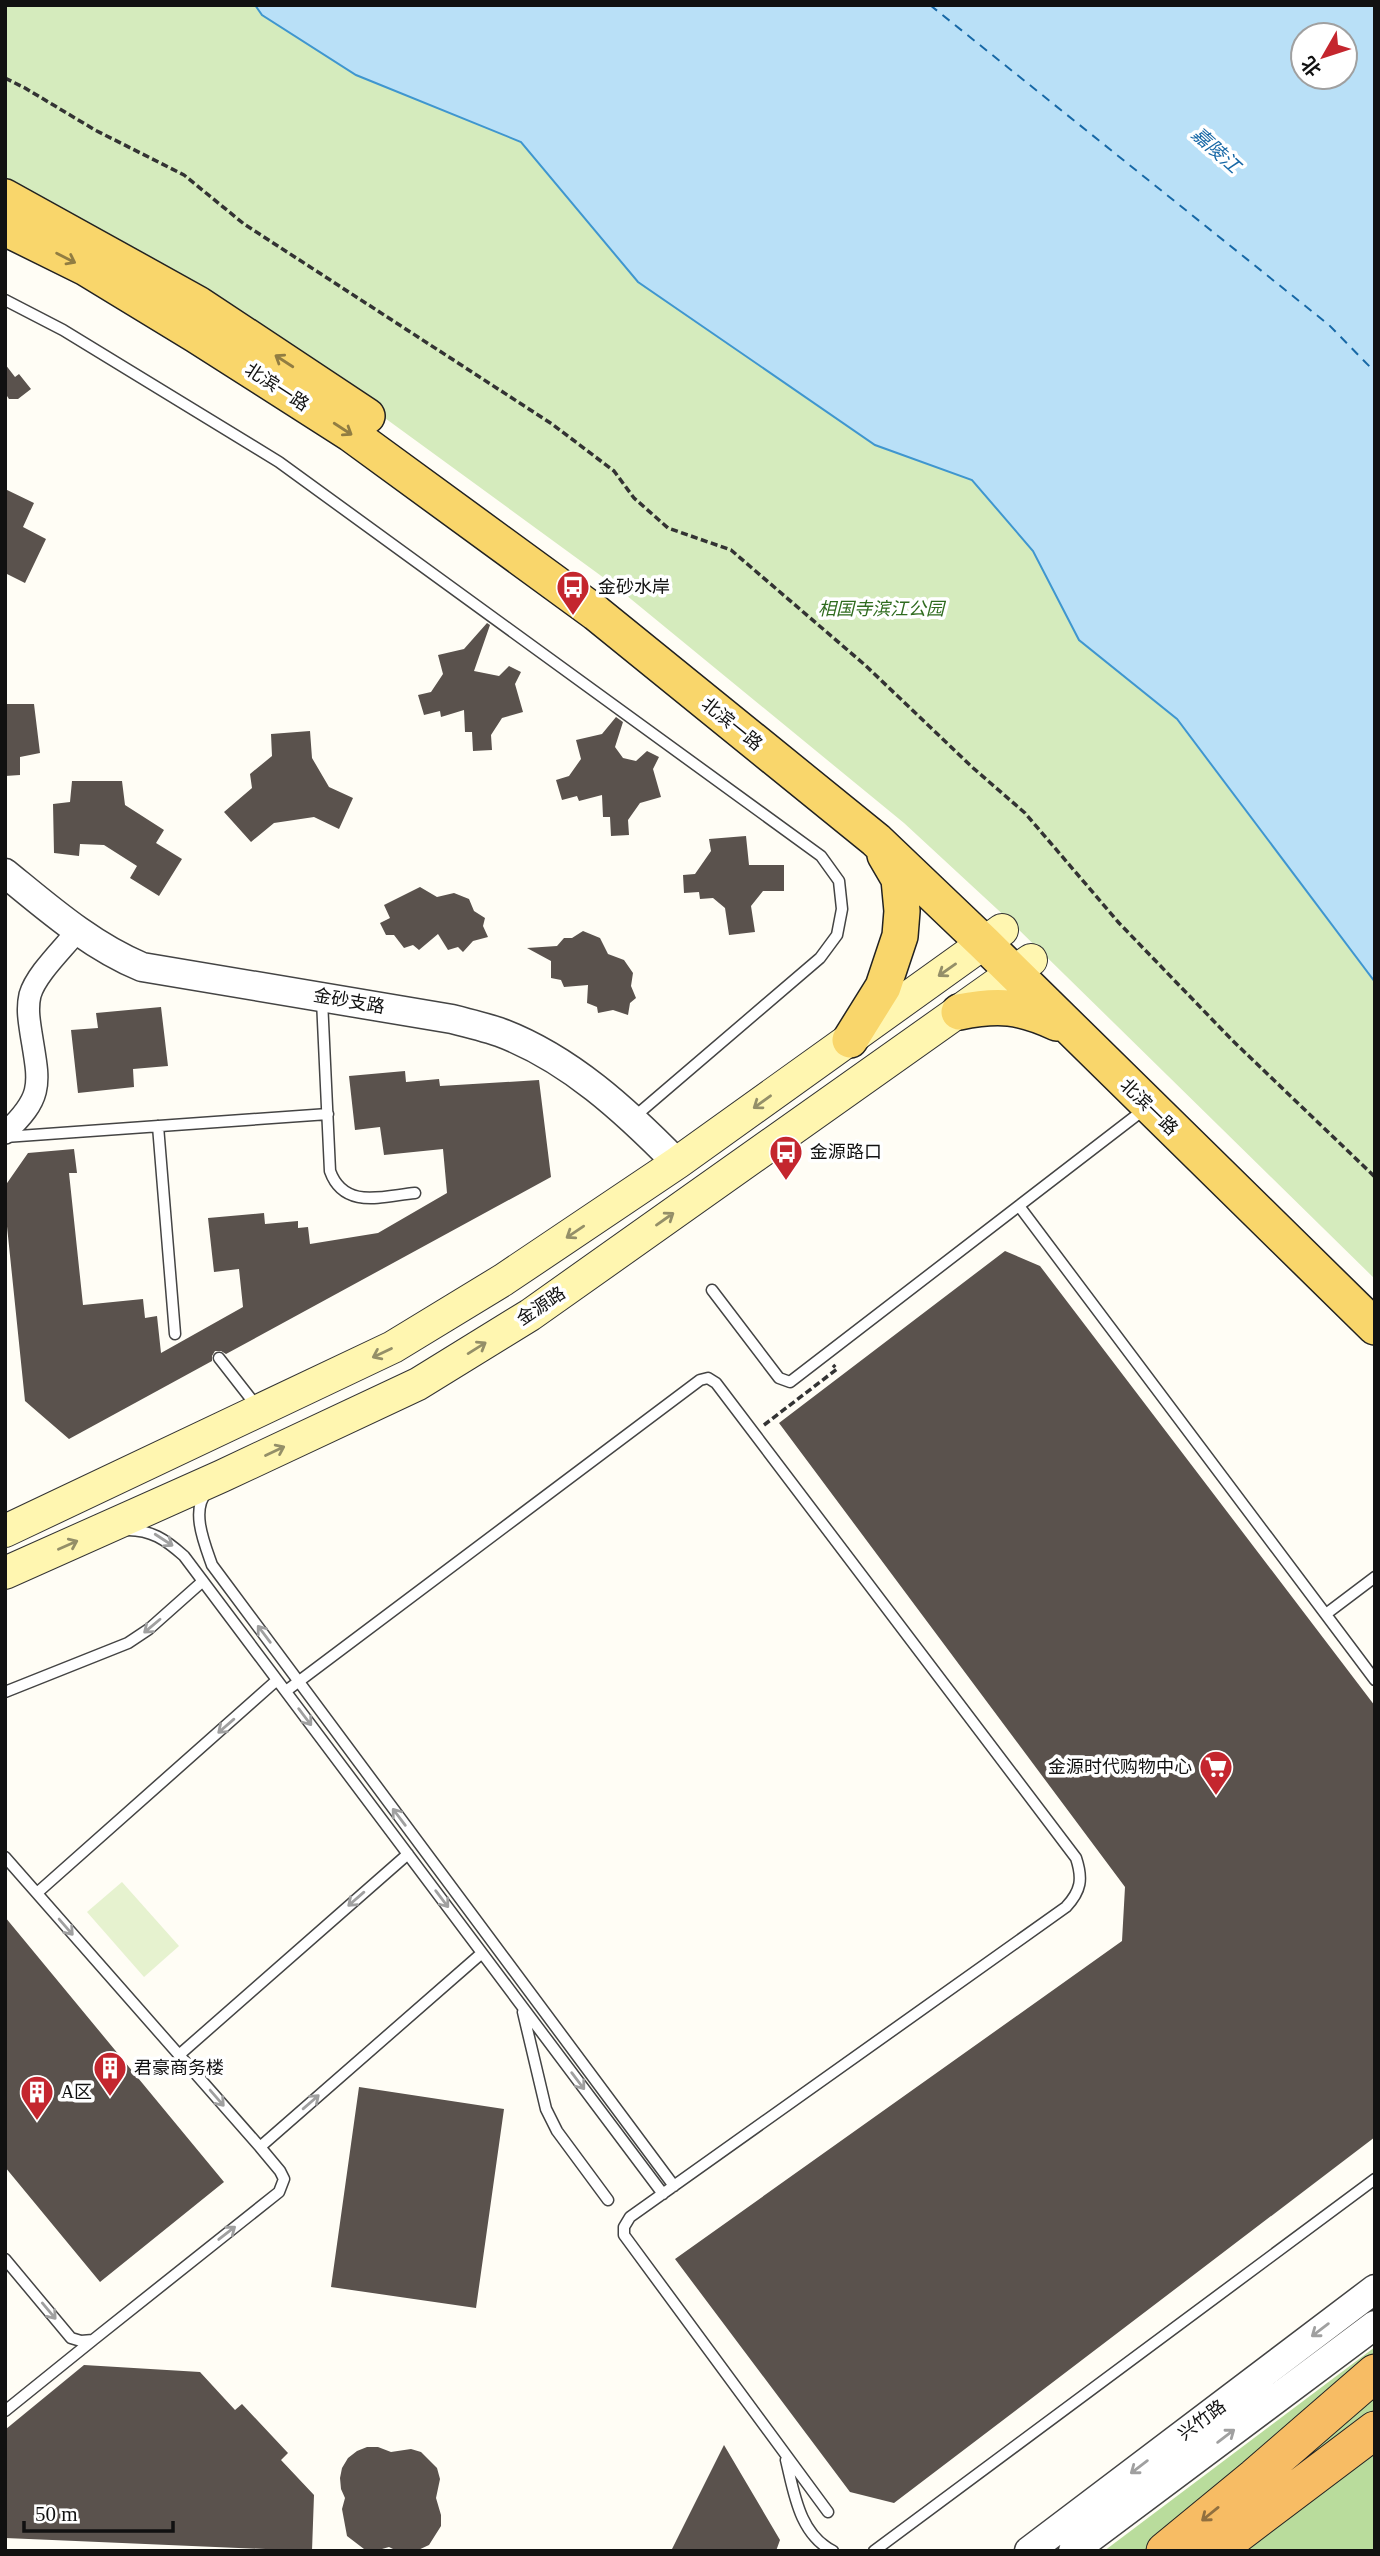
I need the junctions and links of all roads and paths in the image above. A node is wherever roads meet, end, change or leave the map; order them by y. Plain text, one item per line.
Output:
1 (5, 78) edge
2 (5, 197) edge
3 (5, 228) edge
4 (5, 300) edge
5 (876, 840) junction
6 (7, 875) edge
7 (78, 930) junction
8 (993, 937) junction
9 (1022, 966) junction
10 (322, 997) junction
11 (959, 1012) junction
12 (1070, 1029) junction
13 (850, 1040) junction
14 (868, 1076) junction
15 (1149, 1107) junction
16 (328, 1114) junction
17 (633, 1118) junction
18 (158, 1126) junction
19 (5, 1135) edge
20 (677, 1163) junction
21 (1375, 1177) edge
22 (415, 1194) dead end
23 (1019, 1206) junction
24 (712, 1290) dead end
25 (1375, 1296) edge
26 (1375, 1327) edge
27 (175, 1334) dead end
28 (219, 1358) dead end
29 (837, 1369) dead end
30 (260, 1410) junction
31 (775, 1417) dead end
32 (222, 1476) junction
33 (5, 1531) edge
34 (98, 1532) junction
35 (5, 1573) edge
36 (1375, 1577) edge
37 (203, 1581) junction
38 (1326, 1614) junction
39 (277, 1680) junction
40 (1375, 1680) edge
41 (299, 1681) junction
42 (286, 1691) junction
43 (5, 1692) edge
44 (408, 1854) junction
45 (5, 1857) edge
46 (37, 1893) junction
47 (482, 1953) junction
48 (514, 1971) junction
49 (522, 2006) junction
50 (179, 2055) junction
51 (260, 2147) junction
52 (1375, 2179) edge
53 (674, 2186) junction
54 (663, 2194) junction
55 (608, 2200) dead end
56 (5, 2259) edge
57 (1375, 2289) edge
58 (1375, 2325) edge
59 (93, 2340) junction
60 (1375, 2373) edge
61 (5, 2411) edge
62 (1367, 2426) edge
63 (785, 2454) junction
64 (1375, 2459) edge
65 (1255, 2477) junction
66 (828, 2512) dead end
67 (833, 2551) edge
68 (874, 2551) edge
69 (1029, 2551) edge
70 (1073, 2551) edge
71 (1166, 2551) edge
72 (1215, 2551) edge
73 (1250, 2551) edge

1 - 21 path
8 -> 2 main road, 北滨一路
3 -> 5 main road, 北滨一路
4 - 17 lane
5 - 8 main road, 北滨一路
5 - 13 main road
6 - 7 street, 金砂支路
7 - 10 street, 金砂支路
7 - 19 street
8 - 9 main road, 北滨一路
8 -> 13 main road
9 - 11 main road, 金源路
9 - 12 main road, 北滨一路
9 - 25 main road, 北滨一路
10 - 16 lane
10 - 17 street, 金砂支路
11 - 12 main road
11 - 14 main road, 金源路
12 - 15 main road, 北滨一路
13 - 14 main road
13 -> 20 main road
32 -> 14 main road, 金源路
15 - 23 lane
15 - 26 main road, 北滨一路
16 - 18 lane
16 - 22 lane
17 - 20 street, 金砂支路
18 - 19 lane
18 - 27 lane
20 -> 30 main road
23 - 24 lane
23 - 38 lane
28 - 30 lane
29 - 31 path
30 - 33 main road
32 - 34 main road, 金源路
41 -> 32 lane
35 -> 34 main road, 金源路
34 -> 37 lane
36 - 38 lane
37 - 39 lane
37 -> 43 lane
38 - 40 lane
39 - 42 lane
39 -> 46 lane
41 - 42 lane
48 -> 41 lane
41 - 53 lane
42 -> 44 lane
44 -> 47 lane
44 -> 50 lane
45 - 46 lane
46 -> 50 lane
47 - 49 lane
51 -> 47 lane
48 - 49 lane
48 - 53 lane
49 -> 54 lane
49 - 55 lane
50 -> 51 lane
59 -> 51 lane
52 - 68 lane
53 - 54 lane
54 - 63 lane
56 -> 59 lane
57 -> 69 street, 兴竹路
70 -> 58 street, 兴竹路
59 - 61 lane
60 - 65 highway
62 - 65 highway
62 - 72 highway
63 - 66 lane
63 - 67 lane
64 - 73 highway
65 -> 71 highway

